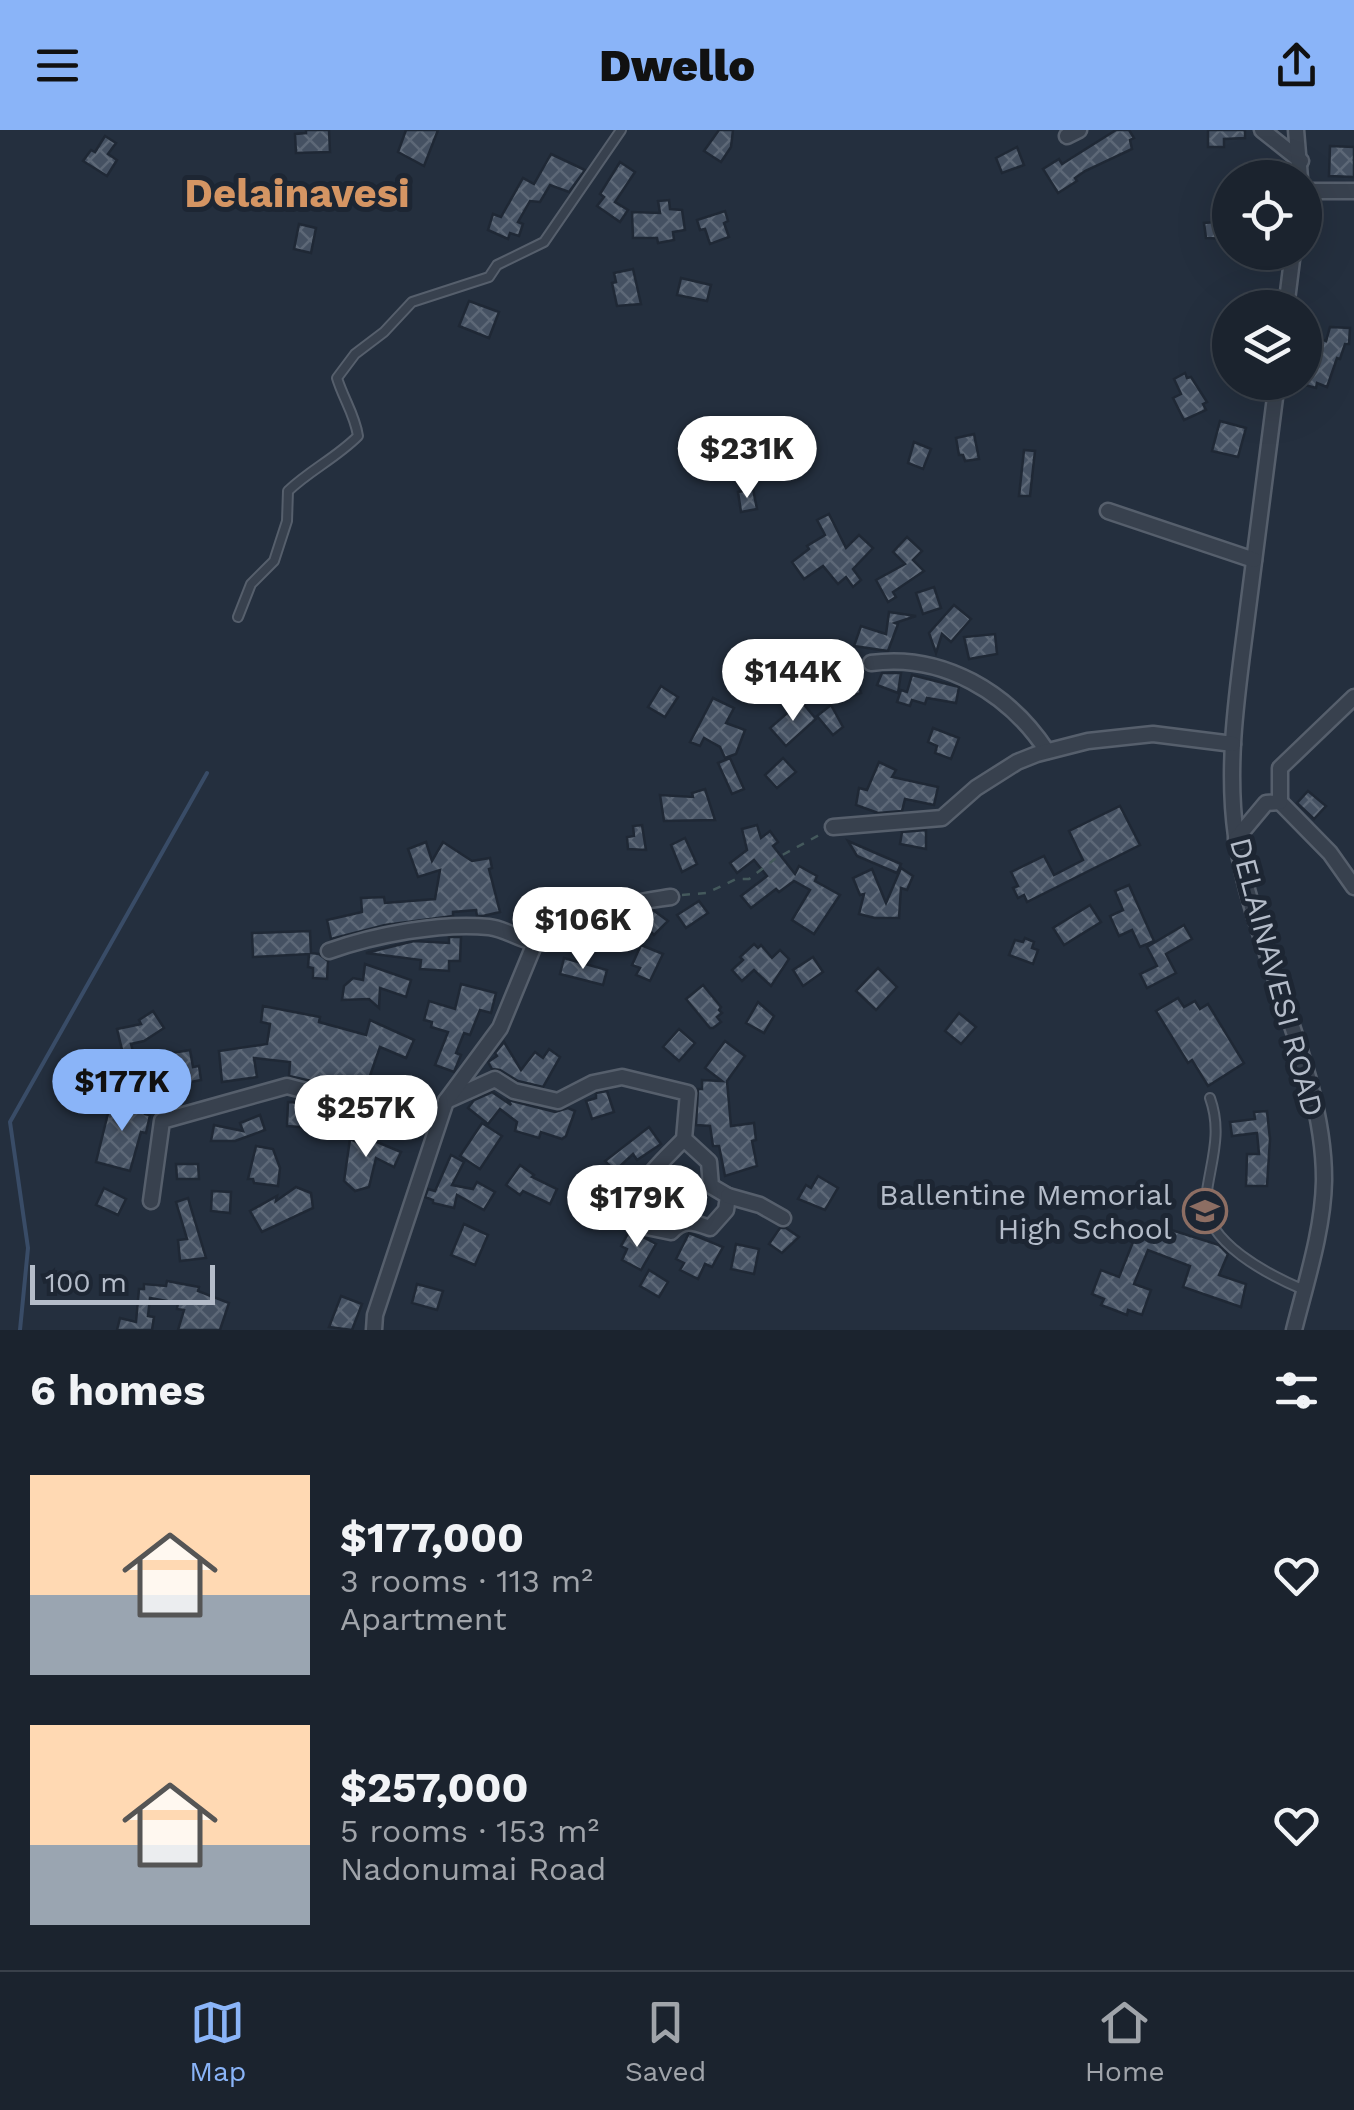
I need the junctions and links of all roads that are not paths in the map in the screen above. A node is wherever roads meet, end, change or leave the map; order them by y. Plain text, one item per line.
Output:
1 (622, 130) edge
2 (1262, 130) edge
3 (1296, 130) edge
4 (1300, 160) edge
5 (1301, 160) edge
6 (1322, 191) edge
7 (1354, 191) edge
8 (1275, 400) edge
9 (1108, 511) dead end
10 (1254, 560) junction
11 (238, 617) dead end
12 (872, 663) dead end
13 (1354, 698) edge
14 (1233, 744) junction
15 (1047, 751) junction
16 (1280, 802) junction
17 (833, 827) road end
18 (1236, 839) junction
19 (1354, 887) edge
20 (671, 897) road end
21 (535, 943) junction
22 (328, 951) dead end
23 (1210, 1098) dead end
24 (446, 1101) junction
25 (436, 1125) junction
26 (684, 1139) junction
27 (728, 1196) junction
28 (151, 1201) dead end
29 (783, 1218) dead end
30 (1304, 1290) junction
31 (374, 1330) edge
32 (1294, 1330) edge

1 - 11 lane
2 - 4 street
3 - 5 street
6 - 7 street
8 - 10 street, DELAINAVESI ROAD
9 - 10 street
10 - 14 street, DELAINAVESI ROAD
12 - 15 street
13 - 16 street
14 - 15 street
14 - 18 street, DELAINAVESI ROAD
15 - 17 street
16 - 18 street
16 - 19 street
18 - 30 street, DELAINAVESI ROAD
20 - 21 street
21 - 22 street
21 - 24 street
23 - 30 lane
24 - 25 street
24 - 26 street
25 - 28 street
25 - 31 street
26 - 27 street
26 - 27 street
27 - 29 street
30 - 32 street, DELAINAVESI ROAD

